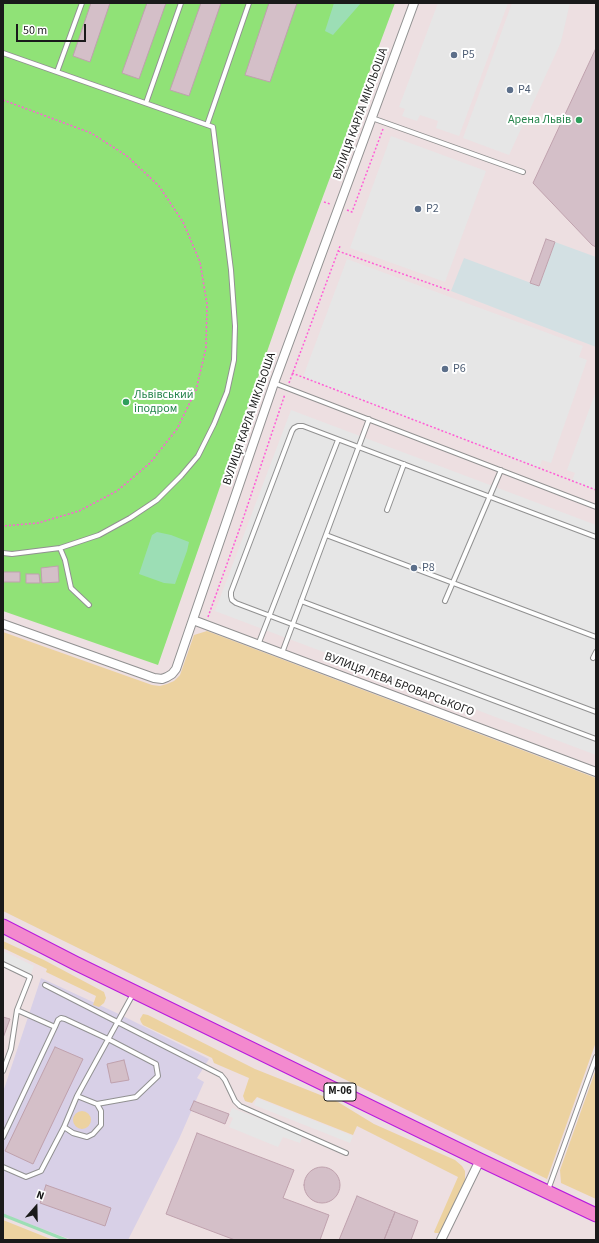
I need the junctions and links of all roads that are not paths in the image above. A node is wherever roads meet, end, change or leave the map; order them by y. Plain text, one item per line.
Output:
1 (82, 3) edge
2 (181, 3) edge
3 (249, 3) edge
4 (414, 3) edge
5 (3, 53) edge
6 (57, 72) junction
7 (146, 103) junction
8 (372, 118) junction
9 (207, 125) junction
10 (523, 172) dead end
11 (274, 383) junction
12 (369, 419) junction
13 (338, 440) junction
14 (358, 447) junction
15 (404, 464) junction
16 (501, 470) junction
17 (490, 497) junction
18 (596, 507) edge
19 (387, 510) dead end
20 (326, 534) junction
21 (596, 537) edge
22 (60, 548) junction
23 (3, 553) edge
24 (453, 583) junction
25 (301, 601) junction
26 (445, 601) dead end
27 (90, 605) dead end
28 (270, 615) junction
29 (193, 620) junction
30 (3, 624) edge
31 (292, 624) junction
32 (596, 637) edge
33 (258, 645) junction
34 (596, 652) edge
35 (282, 653) junction
36 (593, 658) dead end
37 (596, 712) edge
38 (596, 739) edge
39 (596, 772) edge
40 (3, 926) edge
41 (3, 964) edge
42 (45, 985) dead end
43 (134, 992) junction
44 (17, 1010) junction
45 (117, 1022) junction
46 (55, 1027) junction
47 (108, 1039) junction
48 (596, 1057) edge
49 (3, 1071) edge
50 (77, 1096) junction
51 (97, 1104) junction
52 (64, 1127) junction
53 (3, 1137) edge
54 (346, 1153) dead end
55 (480, 1160) junction
56 (3, 1167) edge
57 (547, 1192) junction
58 (596, 1215) edge
59 (441, 1240) edge

1 - 6 lane
2 - 7 lane
3 - 9 lane
4 - 8 street, ВУЛИЦЯ КАРЛА МІКЛЬОША
5 - 6 lane
6 - 7 lane
7 - 9 lane
8 - 10 lane
8 - 11 street, ВУЛИЦЯ КАРЛА МІКЛЬОША
9 - 22 lane
11 - 12 lane
11 - 29 street, ВУЛИЦЯ КАРЛА МІКЛЬОША
12 - 14 lane
12 - 16 lane
13 - 14 lane
13 - 28 lane
13 - 28 lane
14 - 15 lane
14 - 20 lane
15 - 17 lane
15 - 19 lane
16 - 17 lane
16 - 18 lane
17 - 21 lane
17 - 24 lane
20 - 24 lane
20 - 25 lane
22 - 23 lane
22 - 27 lane
24 - 26 lane
24 - 32 lane
25 - 31 lane
25 - 37 lane
28 - 31 lane
28 - 33 lane
29 - 30 street, ВУЛИЦЯ КАРЛА МІКЛЬОША
29 - 33 street, ВУЛИЦЯ ЛЕВА БРОВАРСЬКОГО
31 - 35 lane
31 - 38 lane
33 - 35 street, ВУЛИЦЯ ЛЕВА БРОВАРСЬКОГО
34 - 36 lane
35 - 39 street, ВУЛИЦЯ ЛЕВА БРОВАРСЬКОГО
40 - 43 highway, М-06
41 - 44 lane
42 - 45 lane
43 - 45 lane
43 - 55 highway, М-06
44 - 46 lane
44 - 49 lane
45 - 47 lane
45 - 54 lane
46 - 47 lane
46 - 53 lane
47 - 50 lane
47 - 51 lane
48 - 57 lane
50 - 51 lane
50 - 52 lane
51 - 52 lane
52 - 56 lane
55 - 57 highway, М-06
55 - 59 street
57 - 58 highway, М-06

